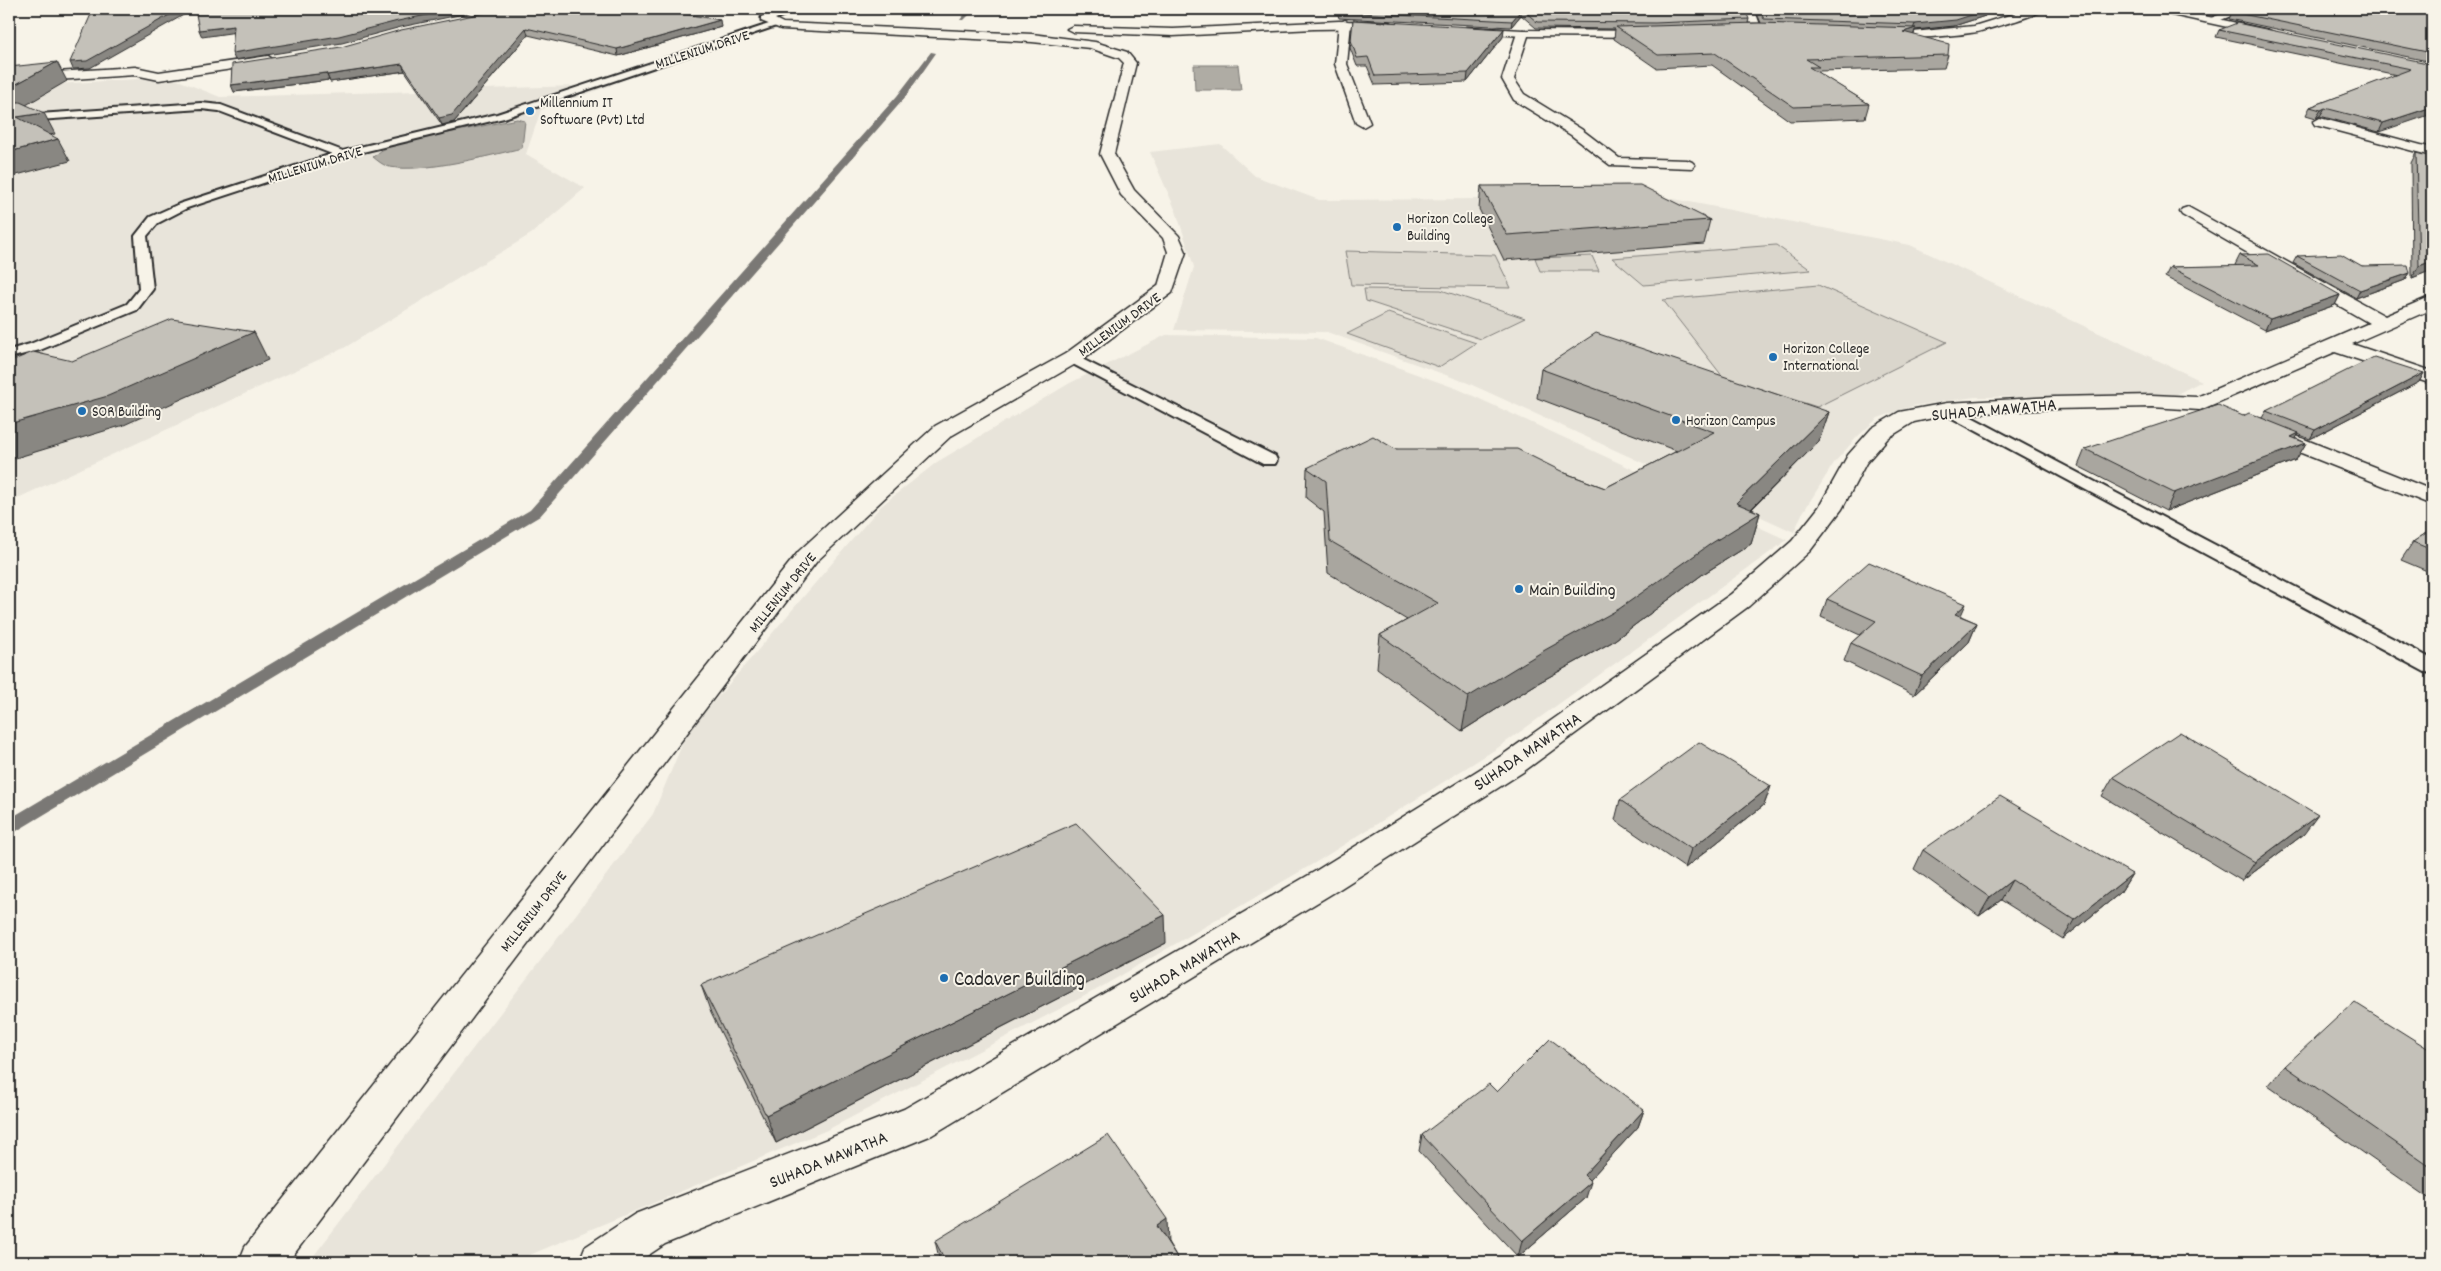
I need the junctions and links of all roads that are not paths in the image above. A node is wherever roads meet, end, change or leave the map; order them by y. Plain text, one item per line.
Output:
1 (744, 9) edge
2 (1721, 9) edge
3 (2040, 9) edge
4 (2158, 9) edge
5 (2243, 9) edge
6 (1748, 11) edge
7 (802, 13) dead end
8 (778, 18) junction
9 (2212, 20) junction
10 (979, 23) dead end
11 (1345, 23) junction
12 (1404, 26) edge
13 (1454, 29) edge
14 (1756, 31) edge
15 (1523, 33) junction
16 (1663, 34) edge
17 (1861, 35) edge
18 (2279, 35) edge
19 (277, 59) edge
20 (9, 79) edge
21 (9, 118) edge
22 (2320, 122) edge
23 (1363, 123) dead end
24 (2432, 152) edge
25 (342, 154) junction
26 (1687, 165) dead end
27 (2188, 212) dead end
28 (2432, 302) edge
29 (2384, 323) junction
30 (2334, 345) junction
31 (9, 354) edge
32 (1072, 358) junction
33 (2432, 378) edge
34 (1946, 409) junction
35 (2254, 426) edge
36 (1269, 460) dead end
37 (2432, 498) edge
38 (2432, 667) edge
39 (261, 1262) edge
40 (601, 1262) edge

1 - 8 street
2 - 6 street
3 - 17 street
4 - 9 street
5 - 9 street
6 - 14 street
7 - 8 street
8 - 25 lane, MILLENIUM DRIVE
8 - 32 street, MILLENIUM DRIVE
9 - 18 street
10 - 11 street
11 - 12 street
11 - 23 street
13 - 15 street
15 - 16 street
15 - 26 street
19 - 20 street
21 - 25 lane
22 - 24 street
25 - 31 lane, MILLENIUM DRIVE
27 - 29 street
28 - 29 street, SUHADA MAWATHA
29 - 30 street, SUHADA MAWATHA
30 - 33 street
30 - 34 street, SUHADA MAWATHA
32 - 36 lane
32 - 39 street, MILLENIUM DRIVE
34 - 38 lane
34 - 40 street, SUHADA MAWATHA
35 - 37 street

